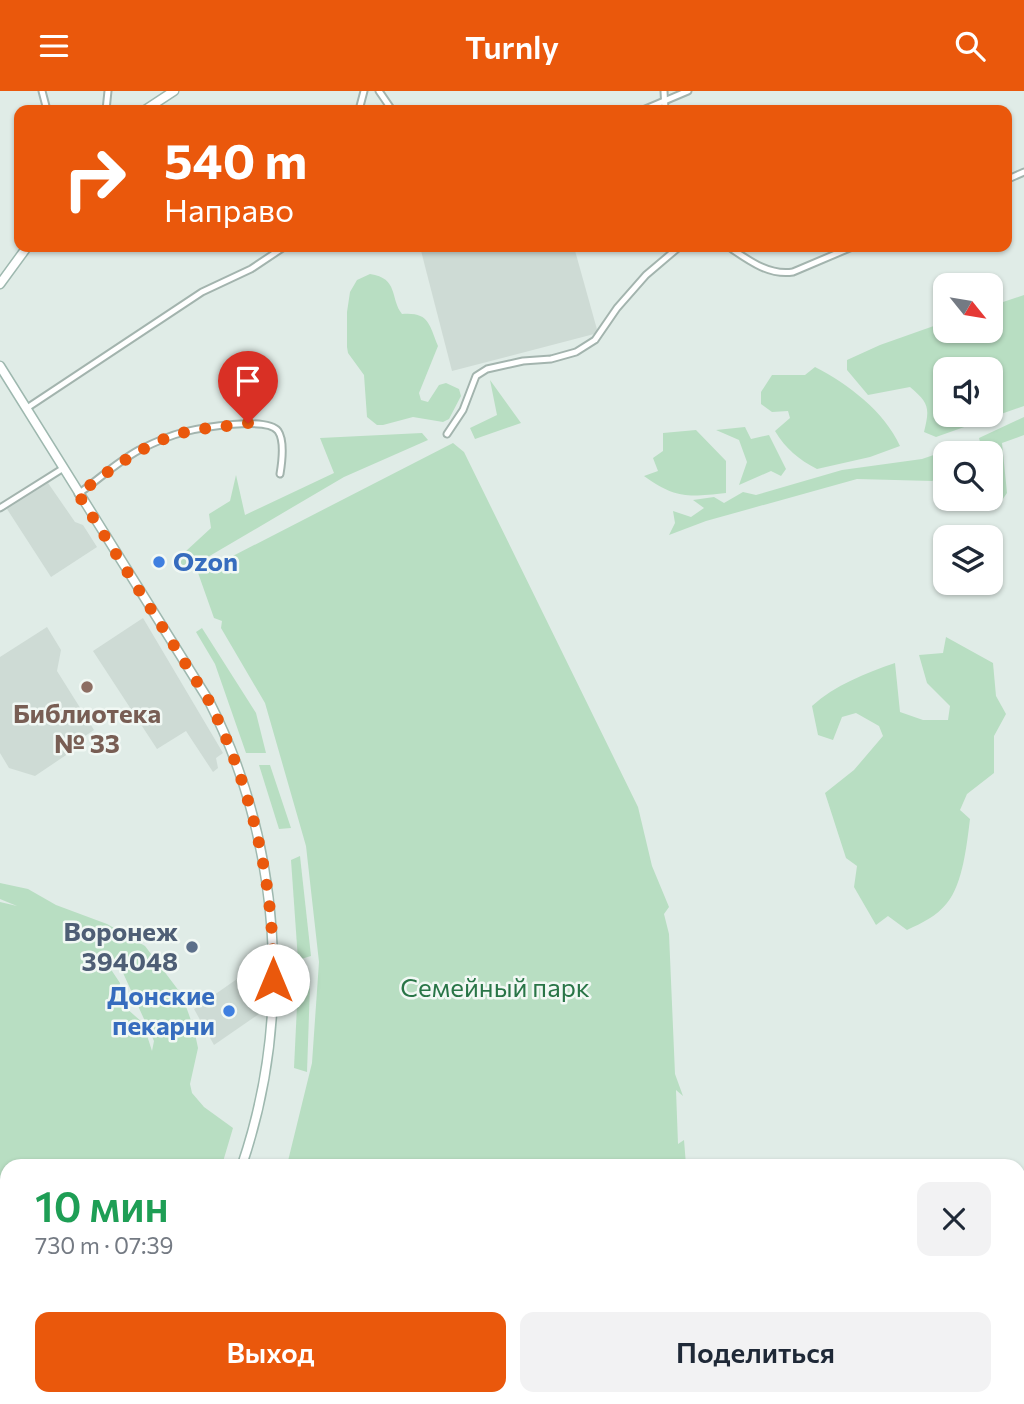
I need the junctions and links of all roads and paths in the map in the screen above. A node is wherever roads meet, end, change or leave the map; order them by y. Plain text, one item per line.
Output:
1 (174, 91) edge
2 (664, 91) edge
3 (688, 91) edge
4 (665, 99) junction
5 (153, 105) edge
6 (653, 105) edge
7 (665, 105) edge
8 (23, 252) edge
9 (276, 252) edge
10 (673, 252) edge
11 (738, 252) edge
12 (840, 252) edge
13 (0, 284) edge
14 (0, 366) edge
15 (27, 408) junction
16 (447, 434) dead end
17 (62, 469) junction
18 (280, 474) dead end
19 (78, 494) junction
20 (0, 508) edge
21 (244, 1159) edge

1 - 5 street
2 - 4 street
3 - 4 street
4 - 6 street
4 - 7 street
8 - 13 street
9 - 15 street
10 - 16 street
11 - 12 street
14 - 15 street
15 - 17 street
17 - 19 street
17 - 20 street
18 - 19 street
19 - 21 street

